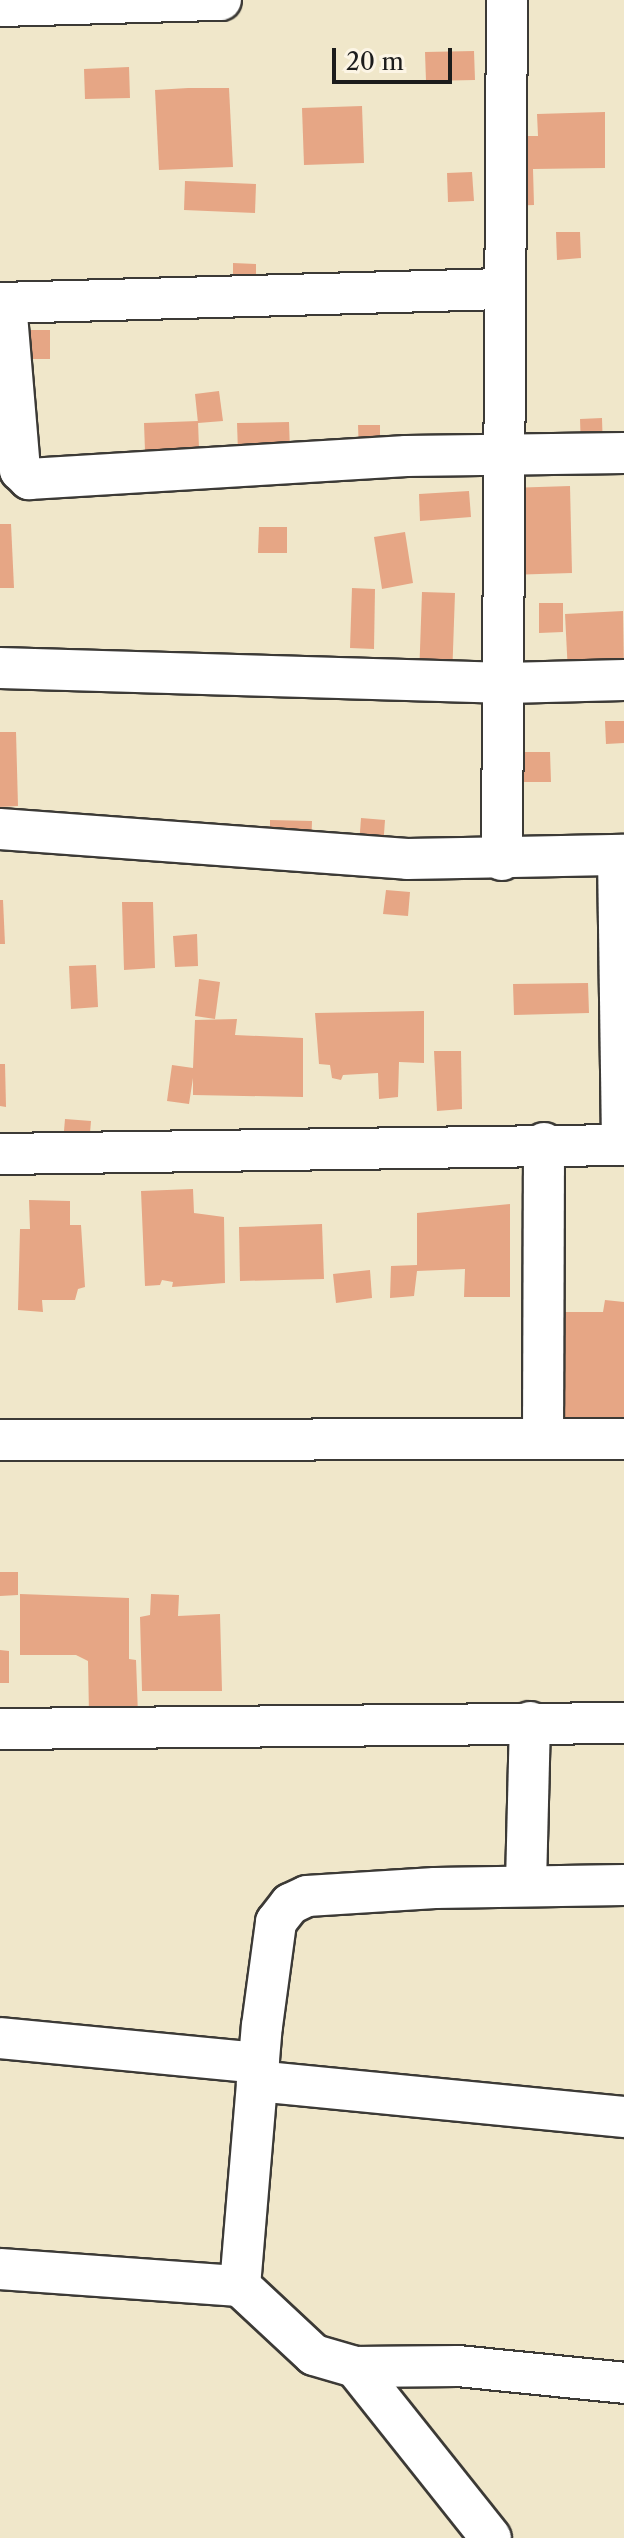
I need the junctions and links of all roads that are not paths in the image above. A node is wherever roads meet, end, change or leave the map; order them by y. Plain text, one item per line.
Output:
1 (221, 0) edge
2 (507, 0) edge
3 (54, 2) edge
4 (0, 6) edge
5 (502, 289) junction
6 (3, 303) edge
7 (624, 453) edge
8 (503, 454) junction
9 (0, 668) edge
10 (624, 680) edge
11 (506, 683) junction
12 (0, 829) edge
13 (621, 855) edge
14 (502, 860) junction
15 (544, 1143) junction
16 (623, 1145) edge
17 (0, 1154) edge
18 (543, 1436) junction
19 (624, 1439) edge
20 (0, 1440) edge
21 (530, 1722) junction
22 (624, 1723) edge
23 (0, 1729) edge
24 (526, 1884) junction
25 (624, 1885) edge
26 (0, 2038) edge
27 (258, 2072) junction
28 (624, 2117) edge
29 (0, 2269) edge
30 (240, 2286) junction
31 (355, 2367) junction
32 (624, 2383) edge
33 (491, 2538) edge

1 - 3 street
2 - 5 street
3 - 4 street
5 - 6 street
5 - 8 street
6 - 8 street
7 - 8 street
8 - 11 street
9 - 11 street
10 - 11 street
11 - 14 street
12 - 14 street
13 - 14 street
13 - 16 street
15 - 16 street
15 - 17 street
15 - 18 street
18 - 19 street
18 - 20 street
21 - 22 street
21 - 23 street
21 - 24 street
24 - 25 street
24 - 27 street
26 - 27 street
27 - 28 street
27 - 30 street
29 - 30 street
30 - 31 street
31 - 32 street
31 - 33 street

